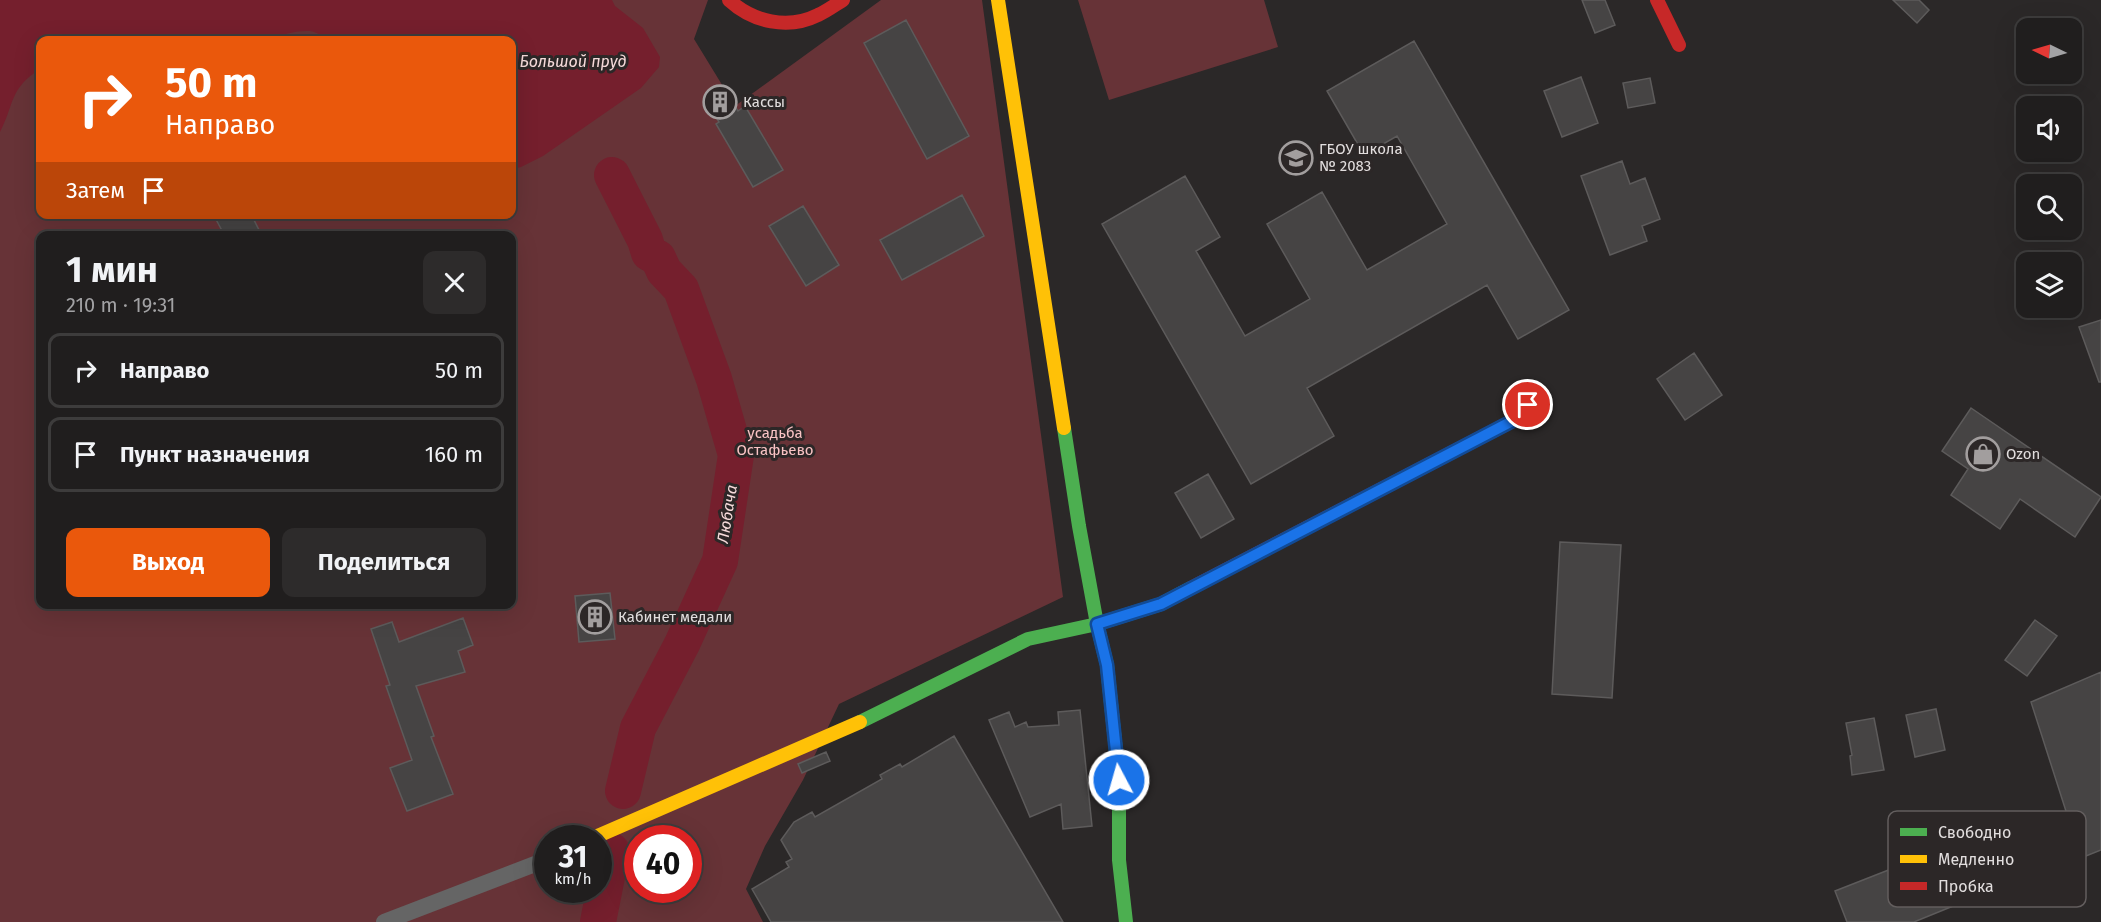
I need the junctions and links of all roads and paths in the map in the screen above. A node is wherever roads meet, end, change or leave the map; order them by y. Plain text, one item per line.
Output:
1 (729, 0) edge
2 (843, 0) edge
3 (998, 0) edge
4 (1657, 0) edge
5 (1679, 45) dead end
6 (1536, 393) dead end
7 (1097, 624) junction
8 (612, 829) edge
9 (534, 864) edge
10 (384, 922) edge
11 (1126, 922) edge

1 - 2 street
3 - 7 street
4 - 5 street
6 - 7 street
7 - 8 street
7 - 11 street
9 - 10 street

